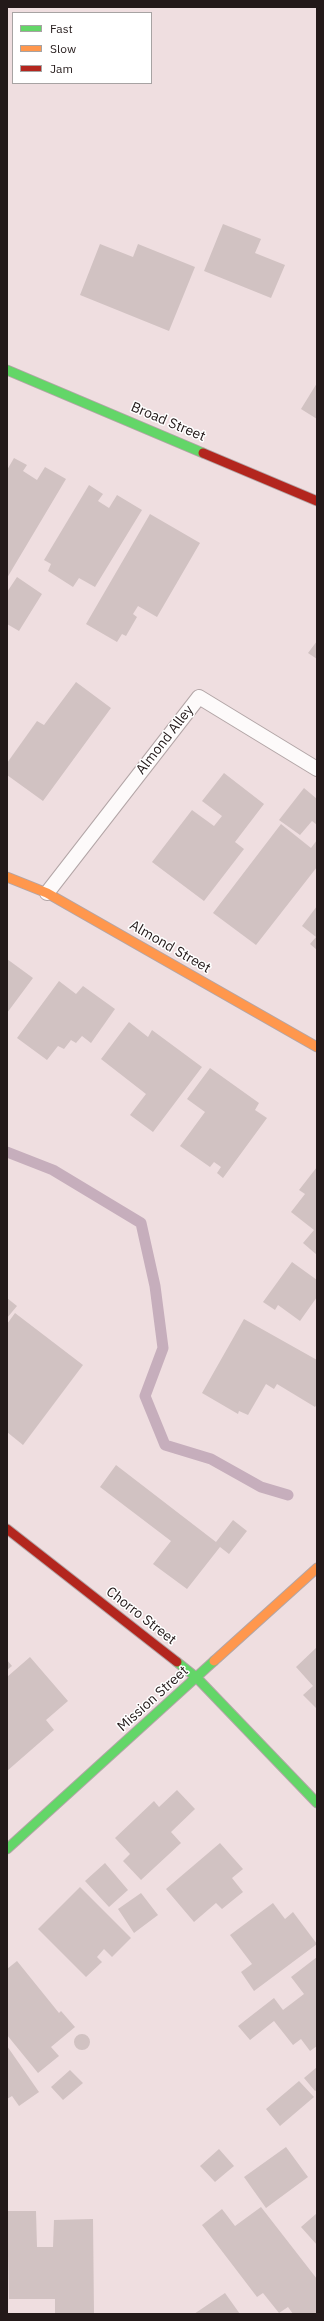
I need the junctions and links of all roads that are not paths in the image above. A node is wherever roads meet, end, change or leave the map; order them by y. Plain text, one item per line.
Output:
1 (7, 370) edge
2 (317, 501) edge
3 (317, 769) edge
4 (7, 877) edge
5 (47, 893) junction
6 (317, 1048) edge
7 (7, 1529) edge
8 (317, 1568) edge
9 (197, 1678) junction
10 (317, 1803) edge
11 (7, 1849) edge

1 - 2 street, Broad Street
3 - 5 lane, Almond Alley
4 - 5 street, Almond Street
5 - 6 street, Almond Street
7 - 9 street, Chorro Street
8 - 9 street, Mission Street
9 - 10 street, Chorro Street
9 - 11 street, Mission Street

